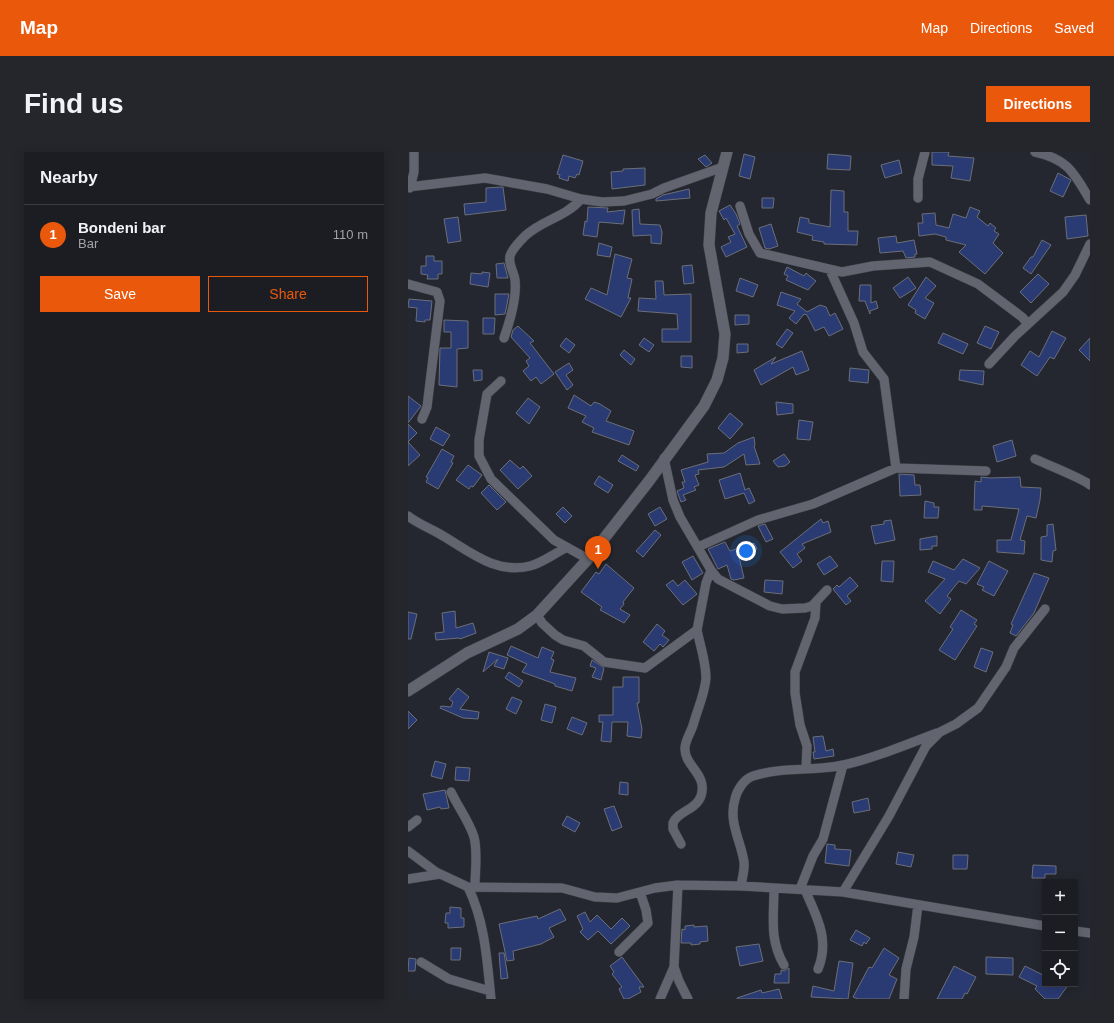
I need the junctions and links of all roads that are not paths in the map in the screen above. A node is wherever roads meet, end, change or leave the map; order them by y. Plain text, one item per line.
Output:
1 (414, 152) edge
2 (727, 152) edge
3 (925, 152) edge
4 (1035, 152) edge
5 (723, 167) junction
6 (409, 188) edge
7 (918, 198) dead end
8 (581, 199) junction
9 (1090, 200) edge
10 (740, 206) dead end
11 (1090, 244) edge
12 (830, 270) junction
13 (408, 284) edge
14 (1028, 324) junction
15 (504, 338) dead end
16 (989, 364) dead end
17 (501, 381) dead end
18 (422, 419) dead end
19 (664, 458) junction
20 (1035, 459) dead end
21 (896, 468) junction
22 (986, 471) dead end
23 (1090, 485) edge
24 (408, 516) edge
25 (698, 547) junction
26 (566, 548) junction
27 (588, 559) junction
28 (711, 570) junction
29 (827, 590) dead end
30 (816, 602) junction
31 (1045, 609) dead end
32 (537, 615) junction
33 (697, 630) junction
34 (408, 691) edge
35 (940, 732) junction
36 (843, 765) junction
37 (806, 768) junction
38 (451, 792) dead end
39 (417, 820) dead end
40 (408, 827) edge
41 (681, 844) dead end
42 (408, 851) edge
43 (440, 874) junction
44 (408, 879) edge
45 (678, 885) junction
46 (741, 886) junction
47 (472, 887) junction
48 (774, 888) junction
49 (802, 890) junction
50 (640, 892) junction
51 (843, 892) junction
52 (918, 905) junction
53 (1042, 926) edge
54 (1078, 931) edge
55 (1090, 933) edge
56 (619, 952) dead end
57 (421, 962) dead end
58 (784, 965) dead end
59 (674, 967) junction
60 (818, 969) dead end
61 (490, 995) edge
62 (660, 999) edge
63 (688, 999) edge
64 (904, 999) edge

1 - 6 street
2 - 5 street
3 - 7 street
4 - 9 street
5 - 8 street
5 - 19 street
6 - 8 street
8 - 15 street
10 - 12 street
11 - 14 street
12 - 14 street
12 - 21 street
13 - 18 street
14 - 16 street
17 - 26 street
19 - 25 street
19 - 27 street
20 - 23 street
21 - 22 street
21 - 25 street
24 - 26 street
25 - 28 street
26 - 27 street
27 - 32 street
28 - 30 street
28 - 33 street
29 - 30 street
30 - 37 street
31 - 35 street
32 - 33 street
32 - 34 street
33 - 41 street
35 - 36 street
35 - 51 street
36 - 37 street
36 - 49 street
37 - 46 street
38 - 47 street
39 - 40 street
42 - 43 street
43 - 44 street
43 - 47 street
45 - 46 street
45 - 50 street
45 - 59 street
46 - 48 street
47 - 50 street
47 - 61 street
48 - 49 street
48 - 58 street
49 - 51 street
49 - 60 street
50 - 56 street
51 - 52 street
52 - 53 street
52 - 64 street
54 - 55 street
57 - 61 street
59 - 62 street
59 - 63 street

